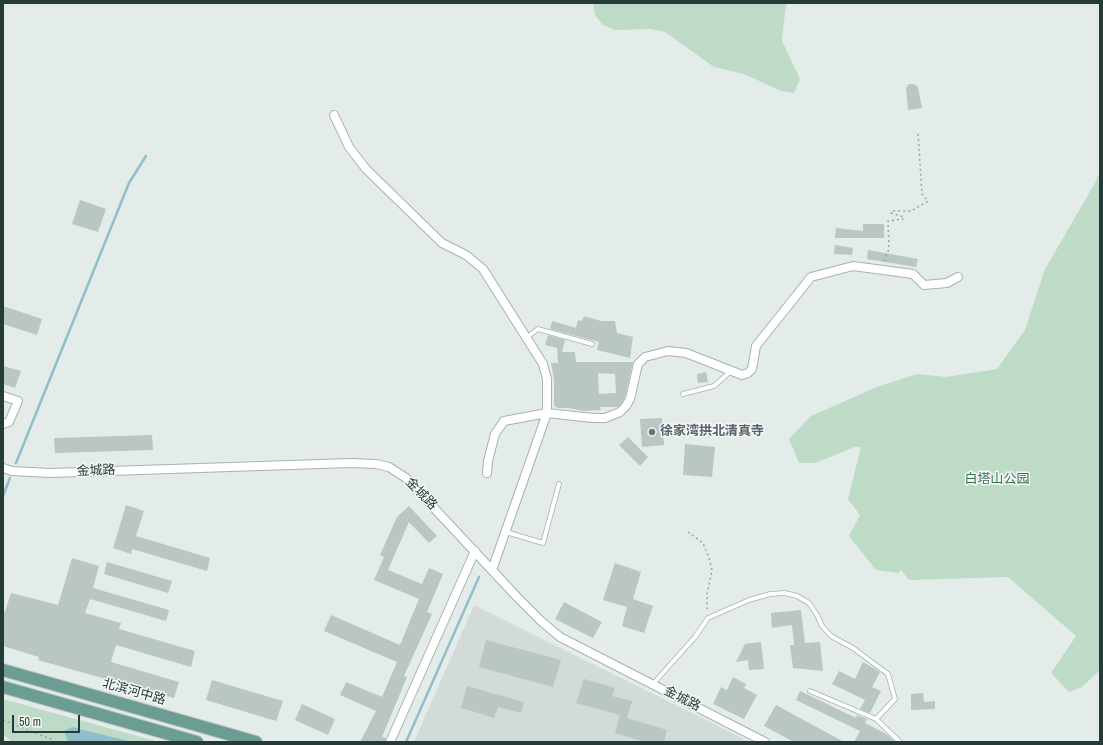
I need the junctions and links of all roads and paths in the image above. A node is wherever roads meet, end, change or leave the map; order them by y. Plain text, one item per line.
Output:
1 (334, 115) dead end
2 (918, 133) dead end
3 (882, 269) junction
4 (958, 277) dead end
5 (527, 337) junction
6 (592, 344) dead end
7 (731, 371) junction
8 (683, 394) dead end
9 (3, 396) edge
10 (547, 413) junction
11 (3, 424) edge
12 (3, 468) edge
13 (487, 473) dead end
14 (559, 484) dead end
15 (505, 532) junction
16 (688, 532) dead end
17 (475, 551) junction
18 (492, 570) junction
19 (708, 618) junction
20 (3, 670) edge
21 (652, 684) junction
22 (3, 687) edge
23 (810, 691) dead end
24 (876, 719) junction
25 (3, 720) edge
26 (50, 742) edge
27 (197, 742) edge
28 (256, 742) edge
29 (390, 742) edge
30 (765, 742) edge
31 (900, 742) edge

1 - 5 street
2 - 3 path
3 - 4 street
3 - 7 street
5 - 6 lane
5 - 10 street
7 - 8 lane
7 - 10 street
9 - 11 street
10 - 13 street
10 - 15 street
12 - 17 street, 金城路
14 - 15 lane
15 - 18 street
16 - 19 path
17 - 18 street, 金城路
17 - 29 street
18 - 21 street, 金城路
19 - 21 lane
19 - 24 lane
20 - 28 main road, 北滨河中路
21 - 30 street, 金城路
22 - 27 main road
23 - 24 lane
24 - 31 lane
25 - 26 path

